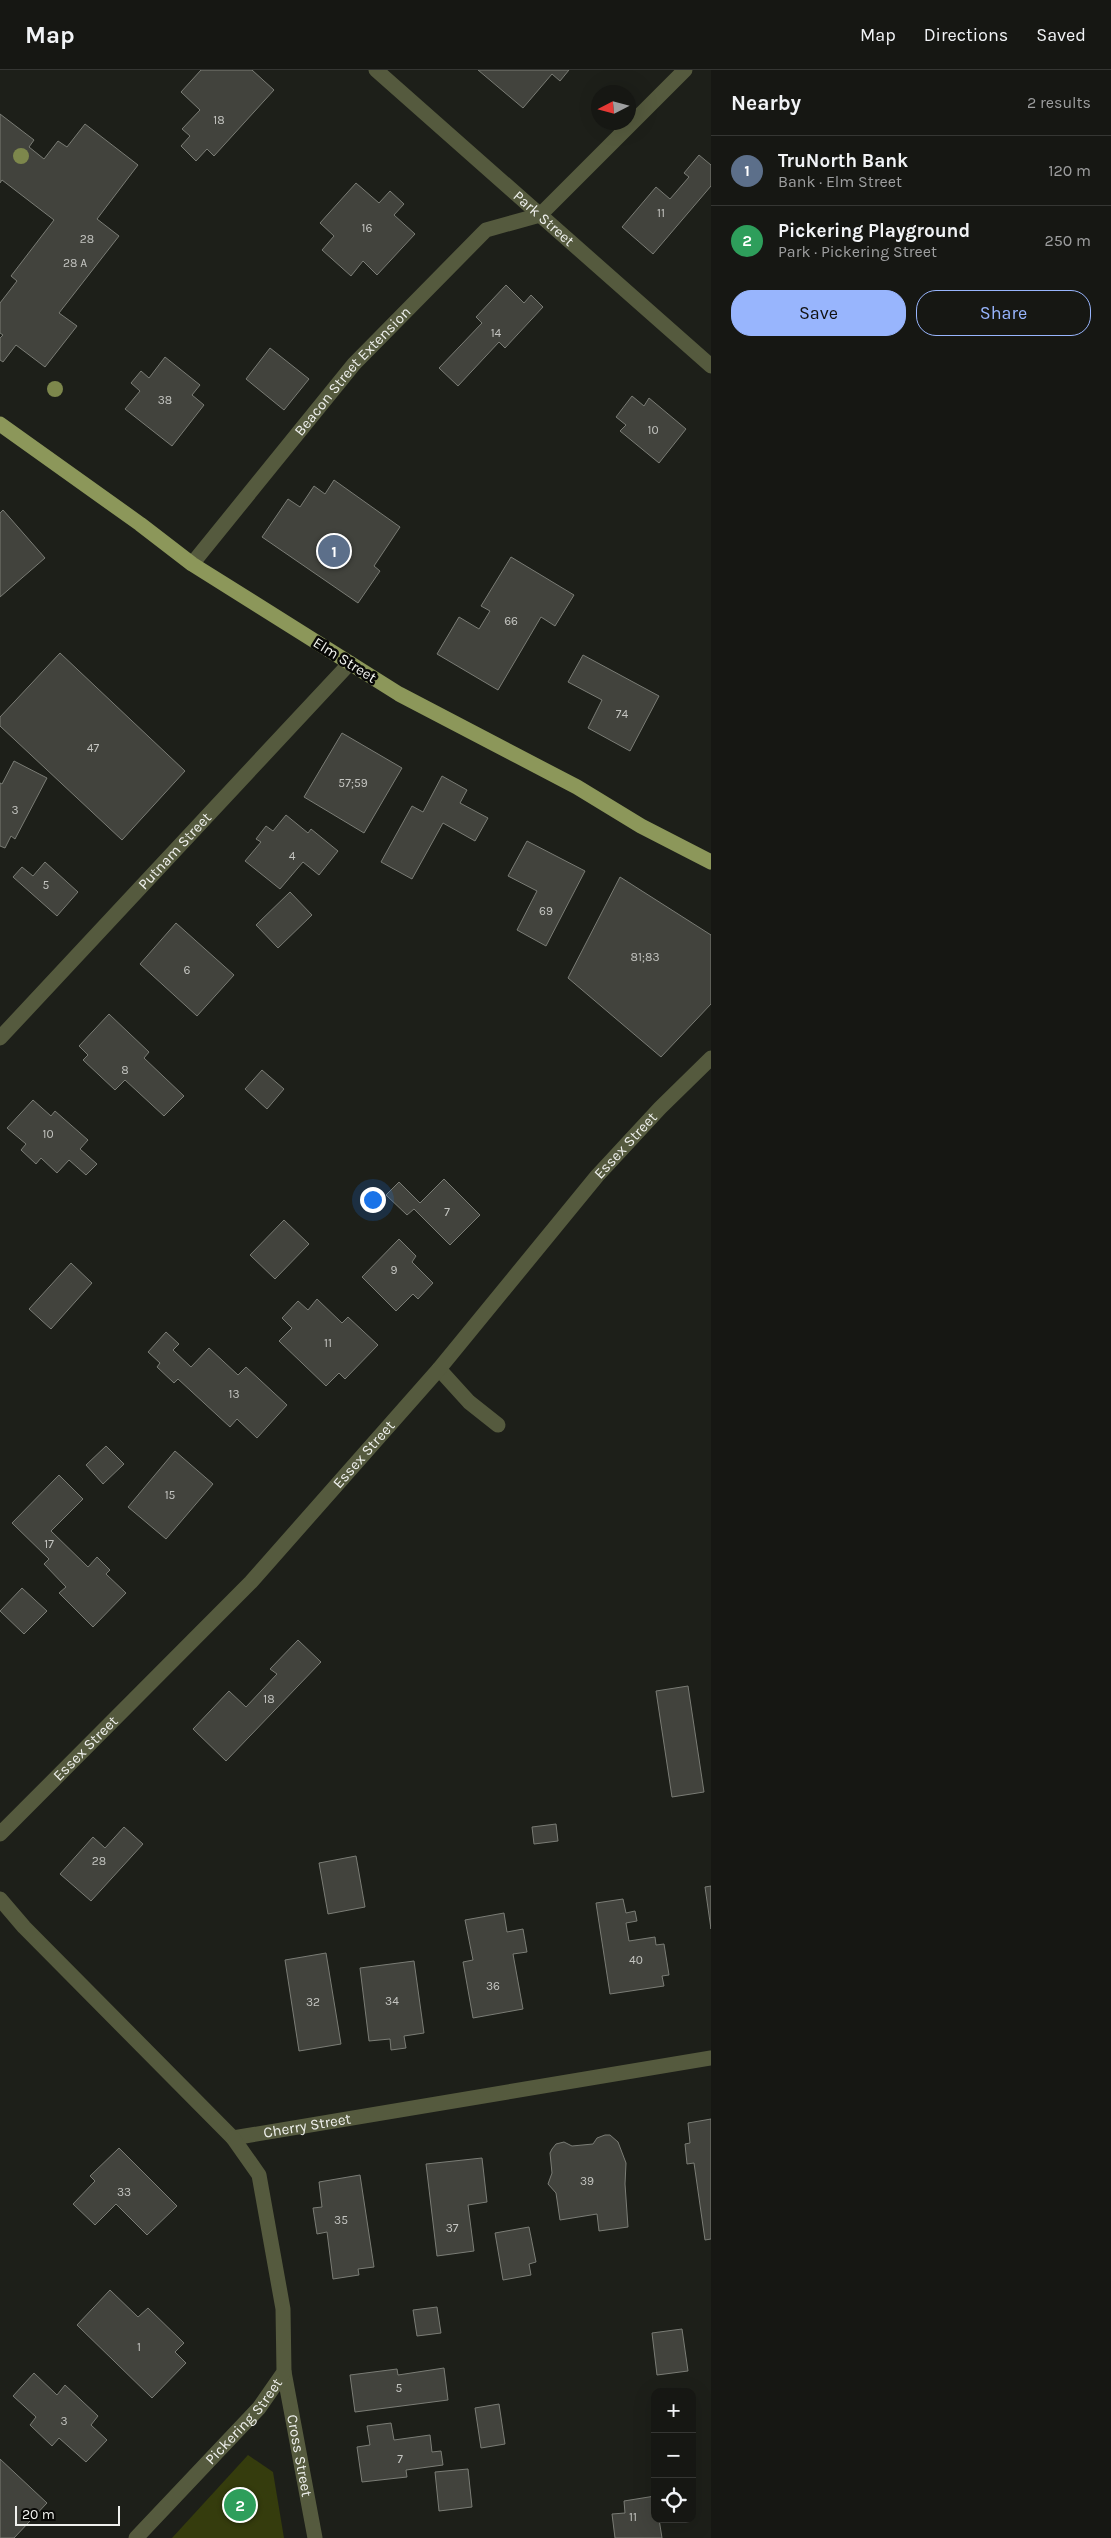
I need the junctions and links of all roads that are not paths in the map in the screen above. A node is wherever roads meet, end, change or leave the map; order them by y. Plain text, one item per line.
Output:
1 (376, 70) edge
2 (685, 70) edge
3 (540, 215) junction
4 (711, 366) edge
5 (0, 424) edge
6 (192, 564) junction
7 (350, 663) junction
8 (711, 862) edge
9 (0, 1038) edge
10 (711, 1058) edge
11 (439, 1369) junction
12 (498, 1425) dead end
13 (0, 1834) edge
14 (0, 1899) edge
15 (711, 2058) edge
16 (233, 2138) junction
17 (284, 2372) junction
18 (136, 2538) edge
19 (315, 2538) edge

1 - 3 street, Park Street
2 - 3 street
3 - 4 street, Park Street
3 - 6 street, Beacon Street Extension
5 - 6 main road, Elm Street
6 - 7 main road, Elm Street
7 - 8 main road, Elm Street
7 - 9 street, Putnam Street
10 - 11 street, Essex Street
11 - 12 street
11 - 13 street, Essex Street
14 - 16 street
15 - 16 street, Cherry Street
16 - 17 street, Pickering Street
17 - 18 street, Pickering Street
17 - 19 street, Cross Street

